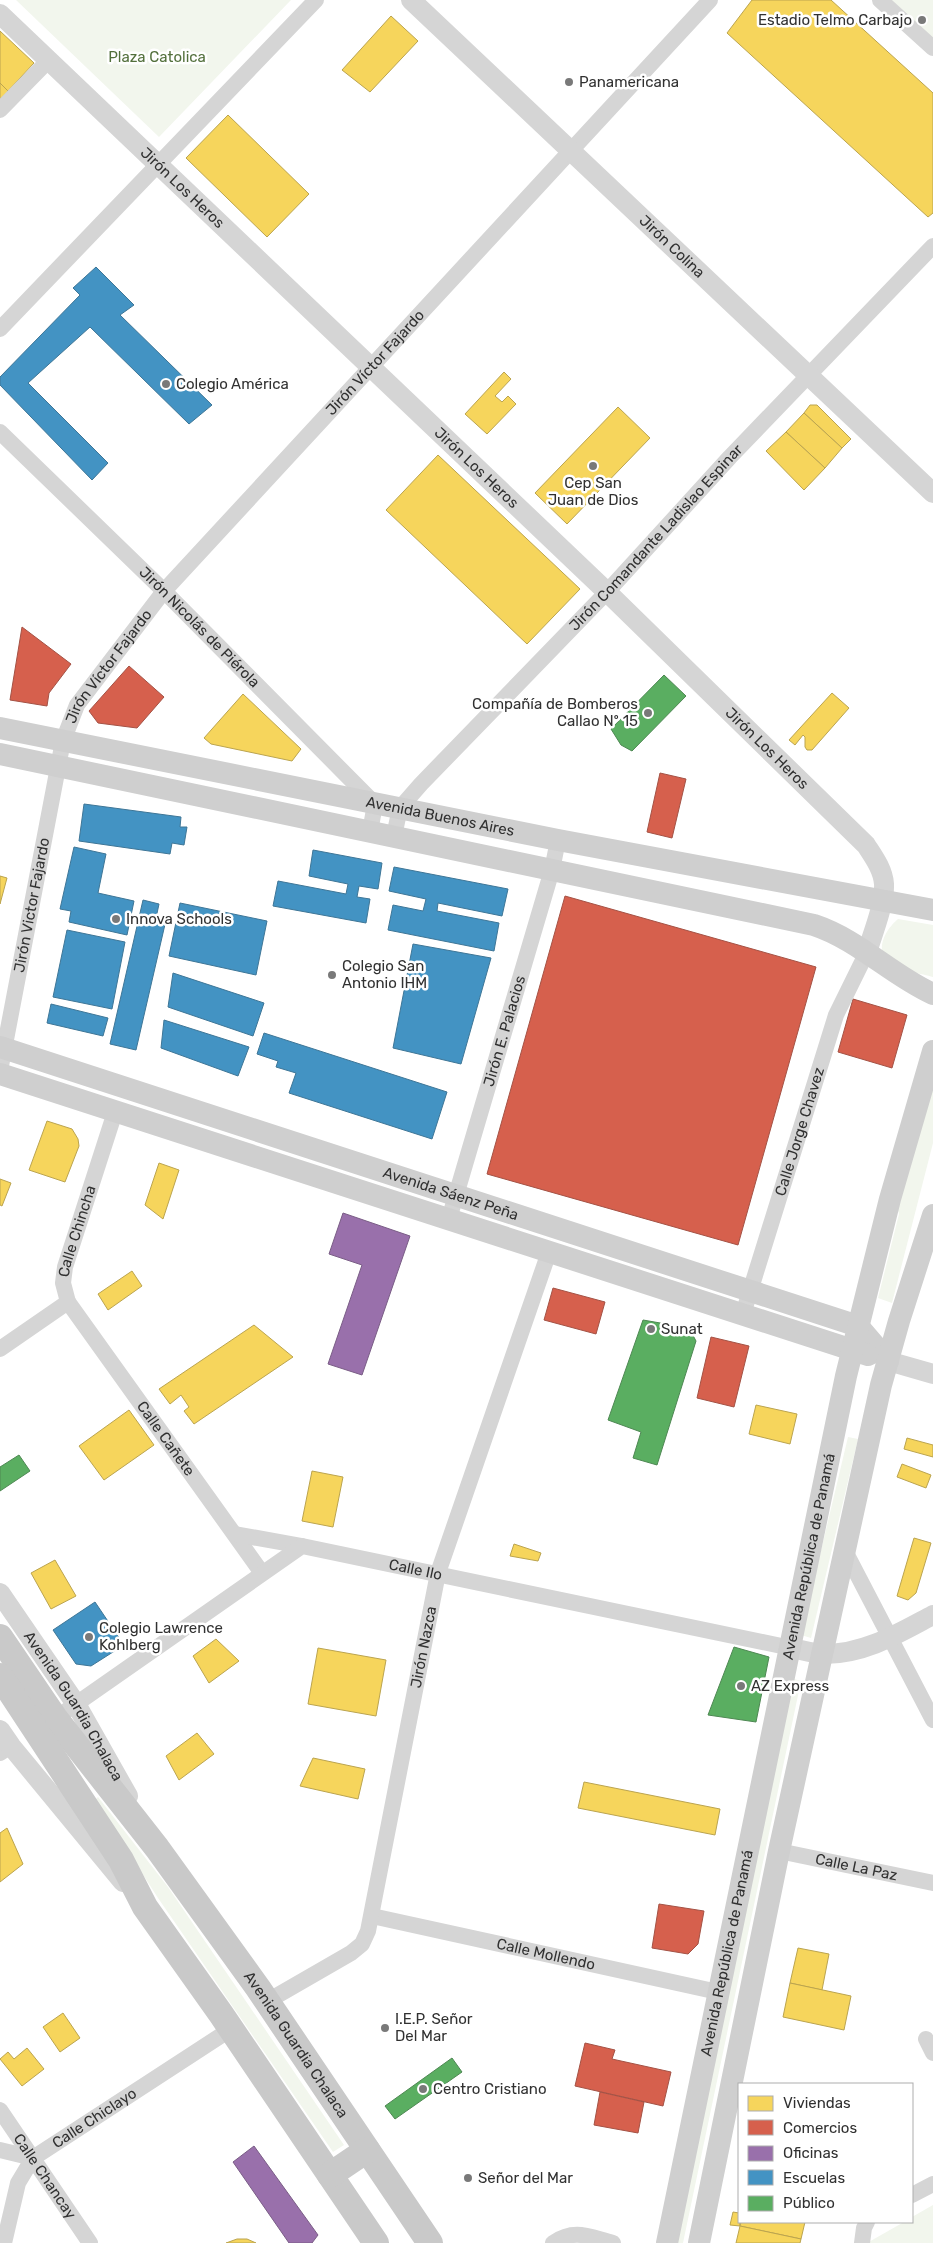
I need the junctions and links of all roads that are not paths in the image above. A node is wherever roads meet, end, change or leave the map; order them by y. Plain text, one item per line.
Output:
1 (316, 0) edge
2 (411, 0) edge
3 (710, 0) edge
4 (880, 0) edge
5 (0, 14) edge
6 (933, 48) edge
7 (49, 60) junction
8 (0, 110) edge
9 (571, 150) junction
10 (158, 165) junction
11 (933, 246) edge
12 (0, 328) edge
13 (371, 368) junction
14 (808, 375) junction
15 (0, 432) edge
16 (933, 493) edge
17 (164, 591) junction
18 (607, 592) junction
19 (0, 728) edge
20 (63, 741) junction
21 (0, 754) edge
22 (59, 766) junction
23 (375, 804) junction
24 (400, 808) junction
25 (370, 832) junction
26 (394, 836) junction
27 (558, 840) junction
28 (552, 870) junction
29 (881, 902) junction
30 (933, 910) edge
31 (867, 952) junction
32 (933, 994) edge
33 (2, 1047) edge
34 (933, 1051) edge
35 (0, 1070) edge
36 (0, 1074) edge
37 (115, 1112) junction
38 (456, 1195) junction
39 (933, 1215) edge
40 (448, 1219) junction
41 (550, 1252) junction
42 (750, 1291) junction
43 (68, 1302) junction
44 (743, 1314) junction
45 (858, 1326) junction
46 (0, 1349) edge
47 (853, 1350) junction
48 (888, 1361) junction
49 (933, 1374) edge
50 (235, 1534) junction
51 (302, 1546) junction
52 (846, 1553) junction
53 (438, 1573) junction
54 (262, 1574) junction
55 (0, 1592) edge
56 (933, 1615) edge
57 (0, 1636) edge
58 (890, 1638) junction
59 (791, 1648) junction
60 (824, 1654) junction
61 (0, 1676) edge
62 (66, 1711) junction
63 (933, 1720) edge
64 (4, 1743) edge
65 (779, 1851) junction
66 (933, 1883) edge
67 (145, 1908) junction
68 (372, 1916) junction
69 (718, 1992) junction
70 (266, 2002) junction
71 (231, 2029) junction
72 (0, 2110) edge
73 (0, 2150) edge
74 (367, 2150) junction
75 (32, 2158) junction
76 (330, 2175) junction
77 (933, 2184) edge
78 (913, 2194) edge
79 (4, 2243) edge
80 (90, 2243) edge
81 (376, 2243) edge
82 (430, 2243) edge
83 (553, 2243) edge
84 (613, 2243) edge
85 (666, 2243) edge
86 (698, 2243) edge

1 - 10 street
2 - 9 street, Jirón Colina
3 - 9 street, Jirón Víctor Fajardo
4 - 6 street
5 - 7 street, Jirón Los Heros
7 - 8 street
7 - 10 street, Jirón Los Heros
9 - 13 street, Jirón Víctor Fajardo
9 - 14 street, Jirón Colina
10 - 12 street
10 - 13 street, Jirón Los Heros
11 - 14 street, Jirón Comandante Ladislao Espinar
13 - 17 street, Jirón Víctor Fajardo
13 - 18 street, Jirón Los Heros
14 - 16 street, Jirón Colina
14 - 18 street, Jirón Comandante Ladislao Espinar
15 - 17 street, Jirón Nicolás de Piérola
17 - 20 street, Jirón Víctor Fajardo
17 - 23 street, Jirón Nicolás de Piérola
18 - 24 street, Jirón Comandante Ladislao Espinar
18 - 29 street, Jirón Los Heros
19 - 20 main road, Avenida Buenos Aires
20 - 22 street, Jirón Victor Fajardo
20 - 23 main road, Avenida Buenos Aires
21 - 22 main road, Avenida Buenos Aires
22 - 25 main road, Avenida Buenos Aires
22 - 33 street, Jirón Victor Fajardo
23 - 24 main road, Avenida Buenos Aires
23 - 25 street
24 - 26 street
24 - 27 main road, Avenida Buenos Aires
25 - 26 main road, Avenida Buenos Aires
26 - 28 main road, Avenida Buenos Aires
27 - 28 street, Jirón E. Palacios
27 - 29 main road, Avenida Buenos Aires
28 - 31 main road, Avenida Buenos Aires
28 - 38 street, Jirón E. Palacios
29 - 30 main road, Avenida Buenos Aires
29 - 31 street, Jirón Los Heros
31 - 32 main road, Avenida Buenos Aires
31 - 42 street, Calle Jorge Chavez
33 - 35 street, Jirón Victor Fajardo
33 - 38 main road, Avenida Sáenz Peña
34 - 45 main road, Avenida República de Panamá
36 - 37 main road, Avenida Sáenz Peña
37 - 40 main road, Avenida Sáenz Peña
37 - 43 street, Calle Chincha
38 - 40 street, Jirón E. Palacios
38 - 42 main road, Avenida Sáenz Peña
39 - 48 main road, Avenida República de Panamá
40 - 41 main road, Avenida Sáenz Peña
41 - 44 main road, Avenida Sáenz Peña
41 - 53 street, Jirón Nazca
42 - 44 street, Calle Jorge Chavez
42 - 45 main road, Avenida Sáenz Peña
43 - 46 street, Calle Chincha
43 - 50 street, Calle Cañete
44 - 47 main road, Avenida Sáenz Peña
45 - 47 main road, Avenida República de Panamá
45 - 48 main road
47 - 48 main road, Avenida Sáenz Peña
47 - 59 main road, Avenida República de Panamá
48 - 49 street, Avenida Sáenz Peña
48 - 52 main road, Avenida República de Panamá
50 - 51 street, Calle Ilo
50 - 54 street, Calle Cañete
51 - 53 street, Calle Ilo
51 - 54 street
52 - 58 street
52 - 60 main road, Avenida República de Panamá
53 - 59 street, Calle Ilo
53 - 68 street, Jirón Nazca
54 - 62 street
55 - 62 street, Avenida Guardia Chalaca
56 - 58 street, Calle Ilo
57 - 62 main road, Avenida Guardia Chalaca
58 - 60 street, Calle Ilo
58 - 63 street
59 - 60 street, Calle Ilo
59 - 69 main road, Avenida República de Panamá
60 - 65 main road, Avenida República de Panamá
61 - 67 main road
62 - 70 main road, Avenida Guardia Chalaca
64 - 67 street
65 - 66 street, Calle La Paz
65 - 86 main road, Avenida República de Panamá
67 - 71 main road
68 - 69 street, Calle Mollendo
68 - 70 street, Jirón Nazca
69 - 85 main road, Avenida República de Panamá
70 - 74 main road, Avenida Guardia Chalaca
71 - 75 street, Calle Chiclayo
71 - 76 main road
72 - 75 street, Calle Chancay
73 - 75 street
74 - 76 main road
74 - 82 main road, Avenida Guardia Chalaca
75 - 79 street, Calle Chiclayo
75 - 80 street, Calle Chancay
76 - 81 main road
77 - 78 street
83 - 84 street

